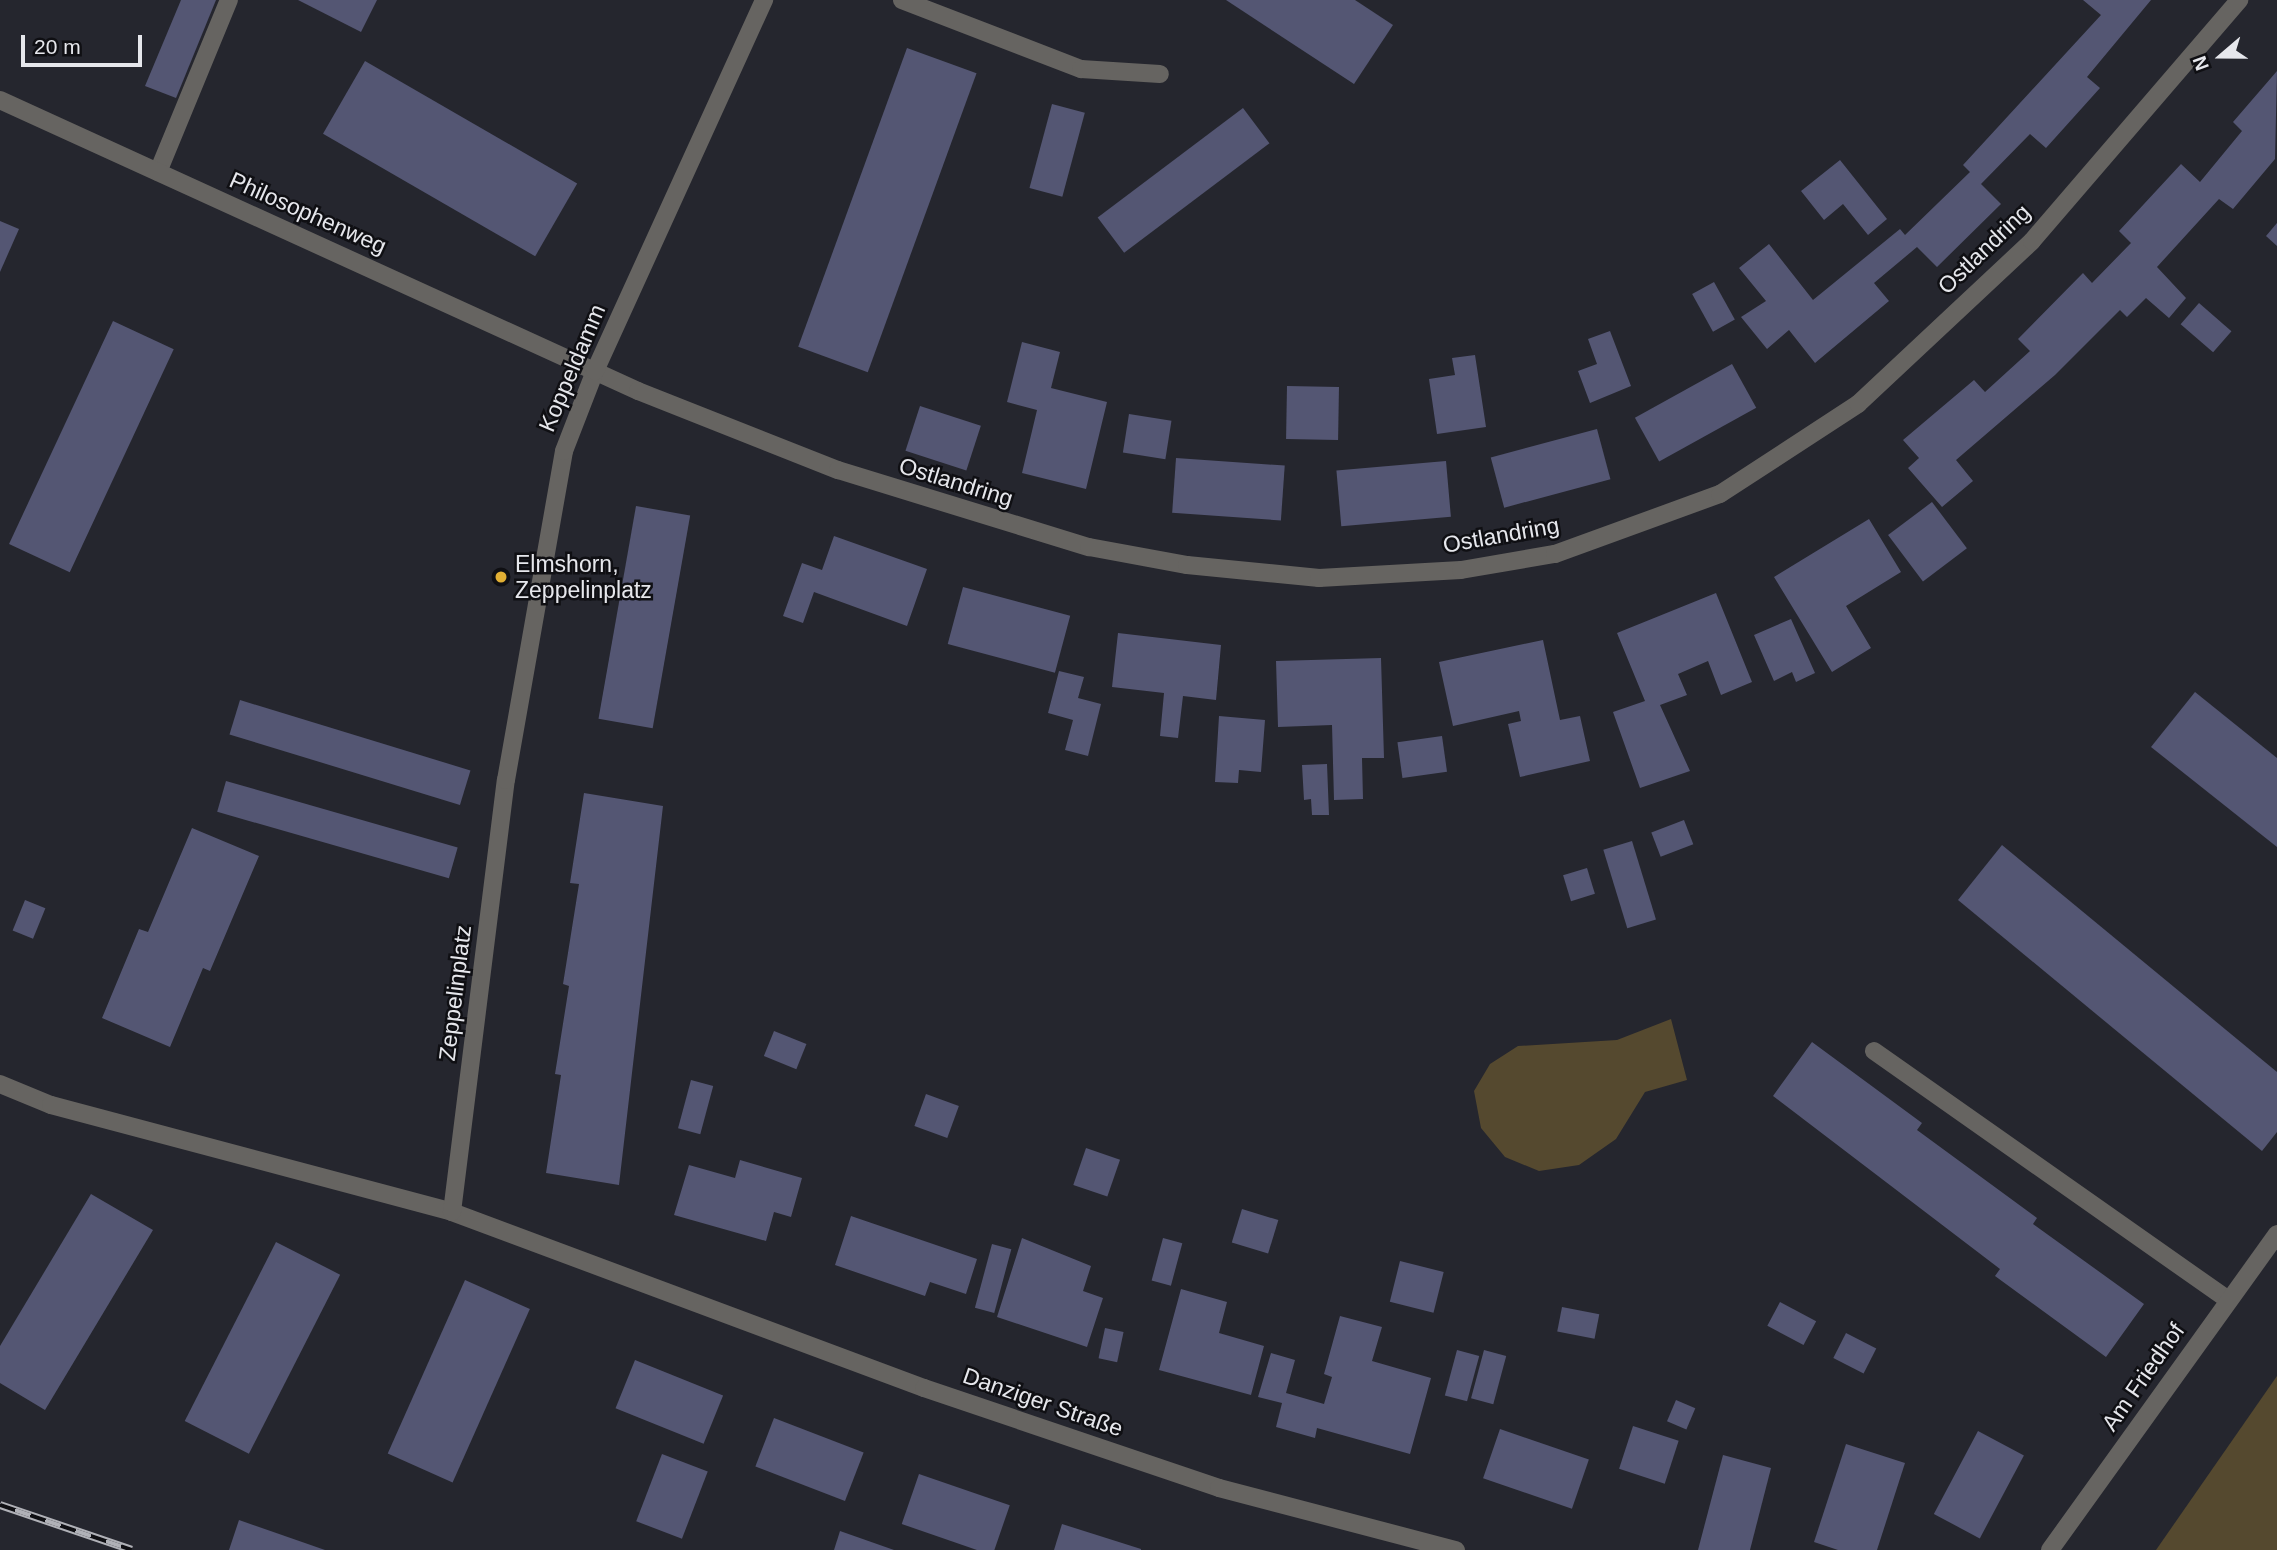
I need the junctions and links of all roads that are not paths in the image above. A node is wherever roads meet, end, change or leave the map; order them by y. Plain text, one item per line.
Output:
1 (229, 0) edge
2 (764, 0) edge
3 (902, 0) edge
4 (2239, 0) edge
5 (1160, 74) dead end
6 (0, 100) edge
7 (158, 172) junction
8 (595, 371) junction
9 (506, 780) joint
10 (1874, 1051) dead end
11 (0, 1084) edge
12 (452, 1212) junction
13 (2277, 1234) edge
14 (2228, 1300) junction
15 (1456, 1550) edge
16 (2050, 1550) edge

1 - 7 street
2 - 8 street, Koppeldamm
3 - 5 street
4 - 8 street, Ostlandring
6 - 7 street, Philosophenweg
7 - 8 street, Philosophenweg
8 - 9 street, Koppeldamm
9 - 12 street, Zeppelinplatz
10 - 14 street
11 - 12 street
12 - 15 street, Danziger Straße
13 - 14 street, Am Friedhof
14 - 16 street, Am Friedhof

